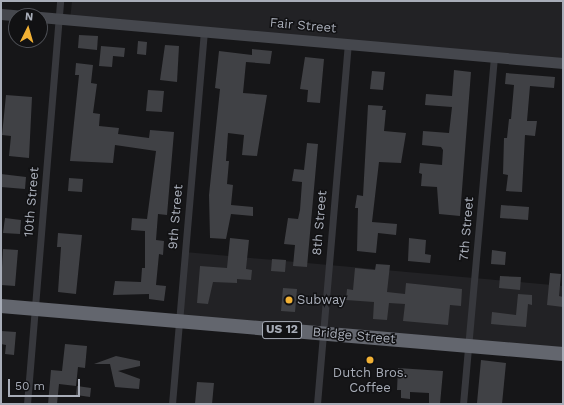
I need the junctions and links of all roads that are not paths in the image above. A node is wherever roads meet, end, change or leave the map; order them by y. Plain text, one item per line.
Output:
1 (60, 1) edge
2 (48, 18) edge
3 (59, 19) junction
4 (204, 32) junction
5 (348, 44) junction
6 (494, 56) junction
7 (563, 63) edge
8 (1, 306) edge
9 (35, 308) junction
10 (180, 321) junction
11 (323, 333) junction
12 (469, 345) junction
13 (563, 354) edge
14 (27, 404) edge
15 (172, 404) edge
16 (317, 404) edge
17 (463, 404) edge

1 - 3 street, 10th Street
2 - 3 street, Fair Street
3 - 4 street, Fair Street
3 - 9 street, 10th Street
4 - 5 street, Fair Street
4 - 10 street, 9th Street
5 - 6 street, Fair Street
5 - 11 street, 8th Street
6 - 7 street, Fair Street
6 - 12 street, 7th Street
8 - 9 highway, Bridge Street / US 12
9 - 10 highway, Bridge Street / US 12
9 - 14 street, 10th Street
10 - 11 highway, Bridge Street / US 12
10 - 15 street, 9th Street
11 - 12 highway, Bridge Street / US 12
11 - 16 street, 8th Street
12 - 13 highway, Bridge Street / US 12
12 - 17 street, 7th Street

